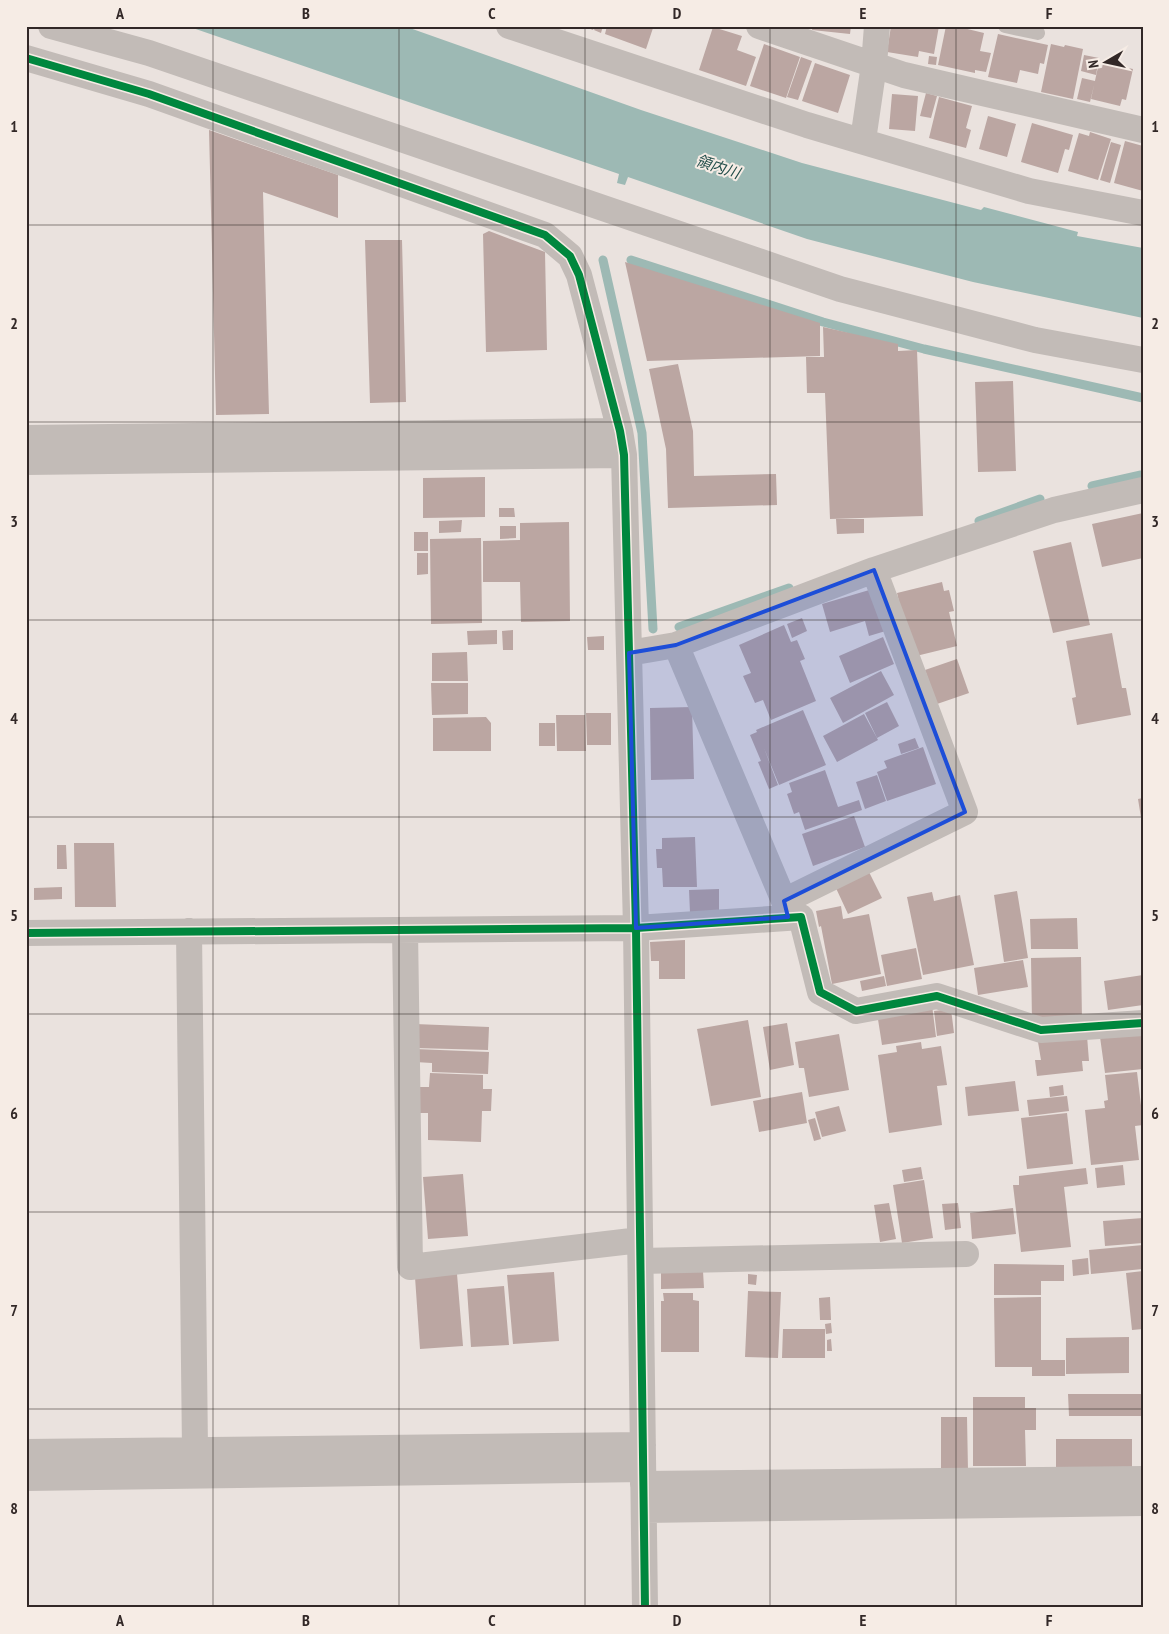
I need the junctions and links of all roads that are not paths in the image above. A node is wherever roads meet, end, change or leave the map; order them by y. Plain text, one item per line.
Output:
1 (51, 26) edge
2 (760, 26) edge
3 (877, 26) edge
4 (1005, 26) edge
5 (513, 27) edge
6 (1038, 33) dead end
7 (26, 58) edge
8 (874, 65) junction
9 (1143, 130) edge
10 (863, 140) junction
11 (1143, 212) edge
12 (1143, 360) edge
13 (26, 438) edge
14 (622, 443) junction
15 (26, 462) edge
16 (1143, 490) edge
17 (874, 570) junction
18 (676, 644) junction
19 (629, 653) junction
20 (786, 909) junction
21 (636, 928) junction
22 (406, 930) junction
23 (189, 931) junction
24 (26, 933) edge
25 (1143, 1024) edge
26 (640, 1250) junction
27 (966, 1254) dead end
28 (196, 1450) junction
29 (26, 1452) edge
30 (643, 1466) junction
31 (26, 1478) edge
32 (1143, 1479) edge
33 (1143, 1503) edge
34 (644, 1510) junction
35 (645, 1608) edge

1 - 12 street
2 - 8 street
3 - 8 street
4 - 6 lane
5 - 10 street
7 - 14 street
8 - 9 street
8 - 10 street
10 - 11 street
13 - 14 street
14 - 15 street
14 - 19 street
16 - 17 street
17 - 18 street
17 - 20 street
18 - 19 street
18 - 20 street
19 - 21 street
20 - 21 street
20 - 25 street
21 - 22 street
21 - 26 street
22 - 23 street
22 - 26 street
23 - 24 street
23 - 28 street
26 - 27 street
26 - 30 street
28 - 29 street
28 - 30 street
30 - 31 street
30 - 32 street
30 - 34 street
33 - 34 street
34 - 35 street

